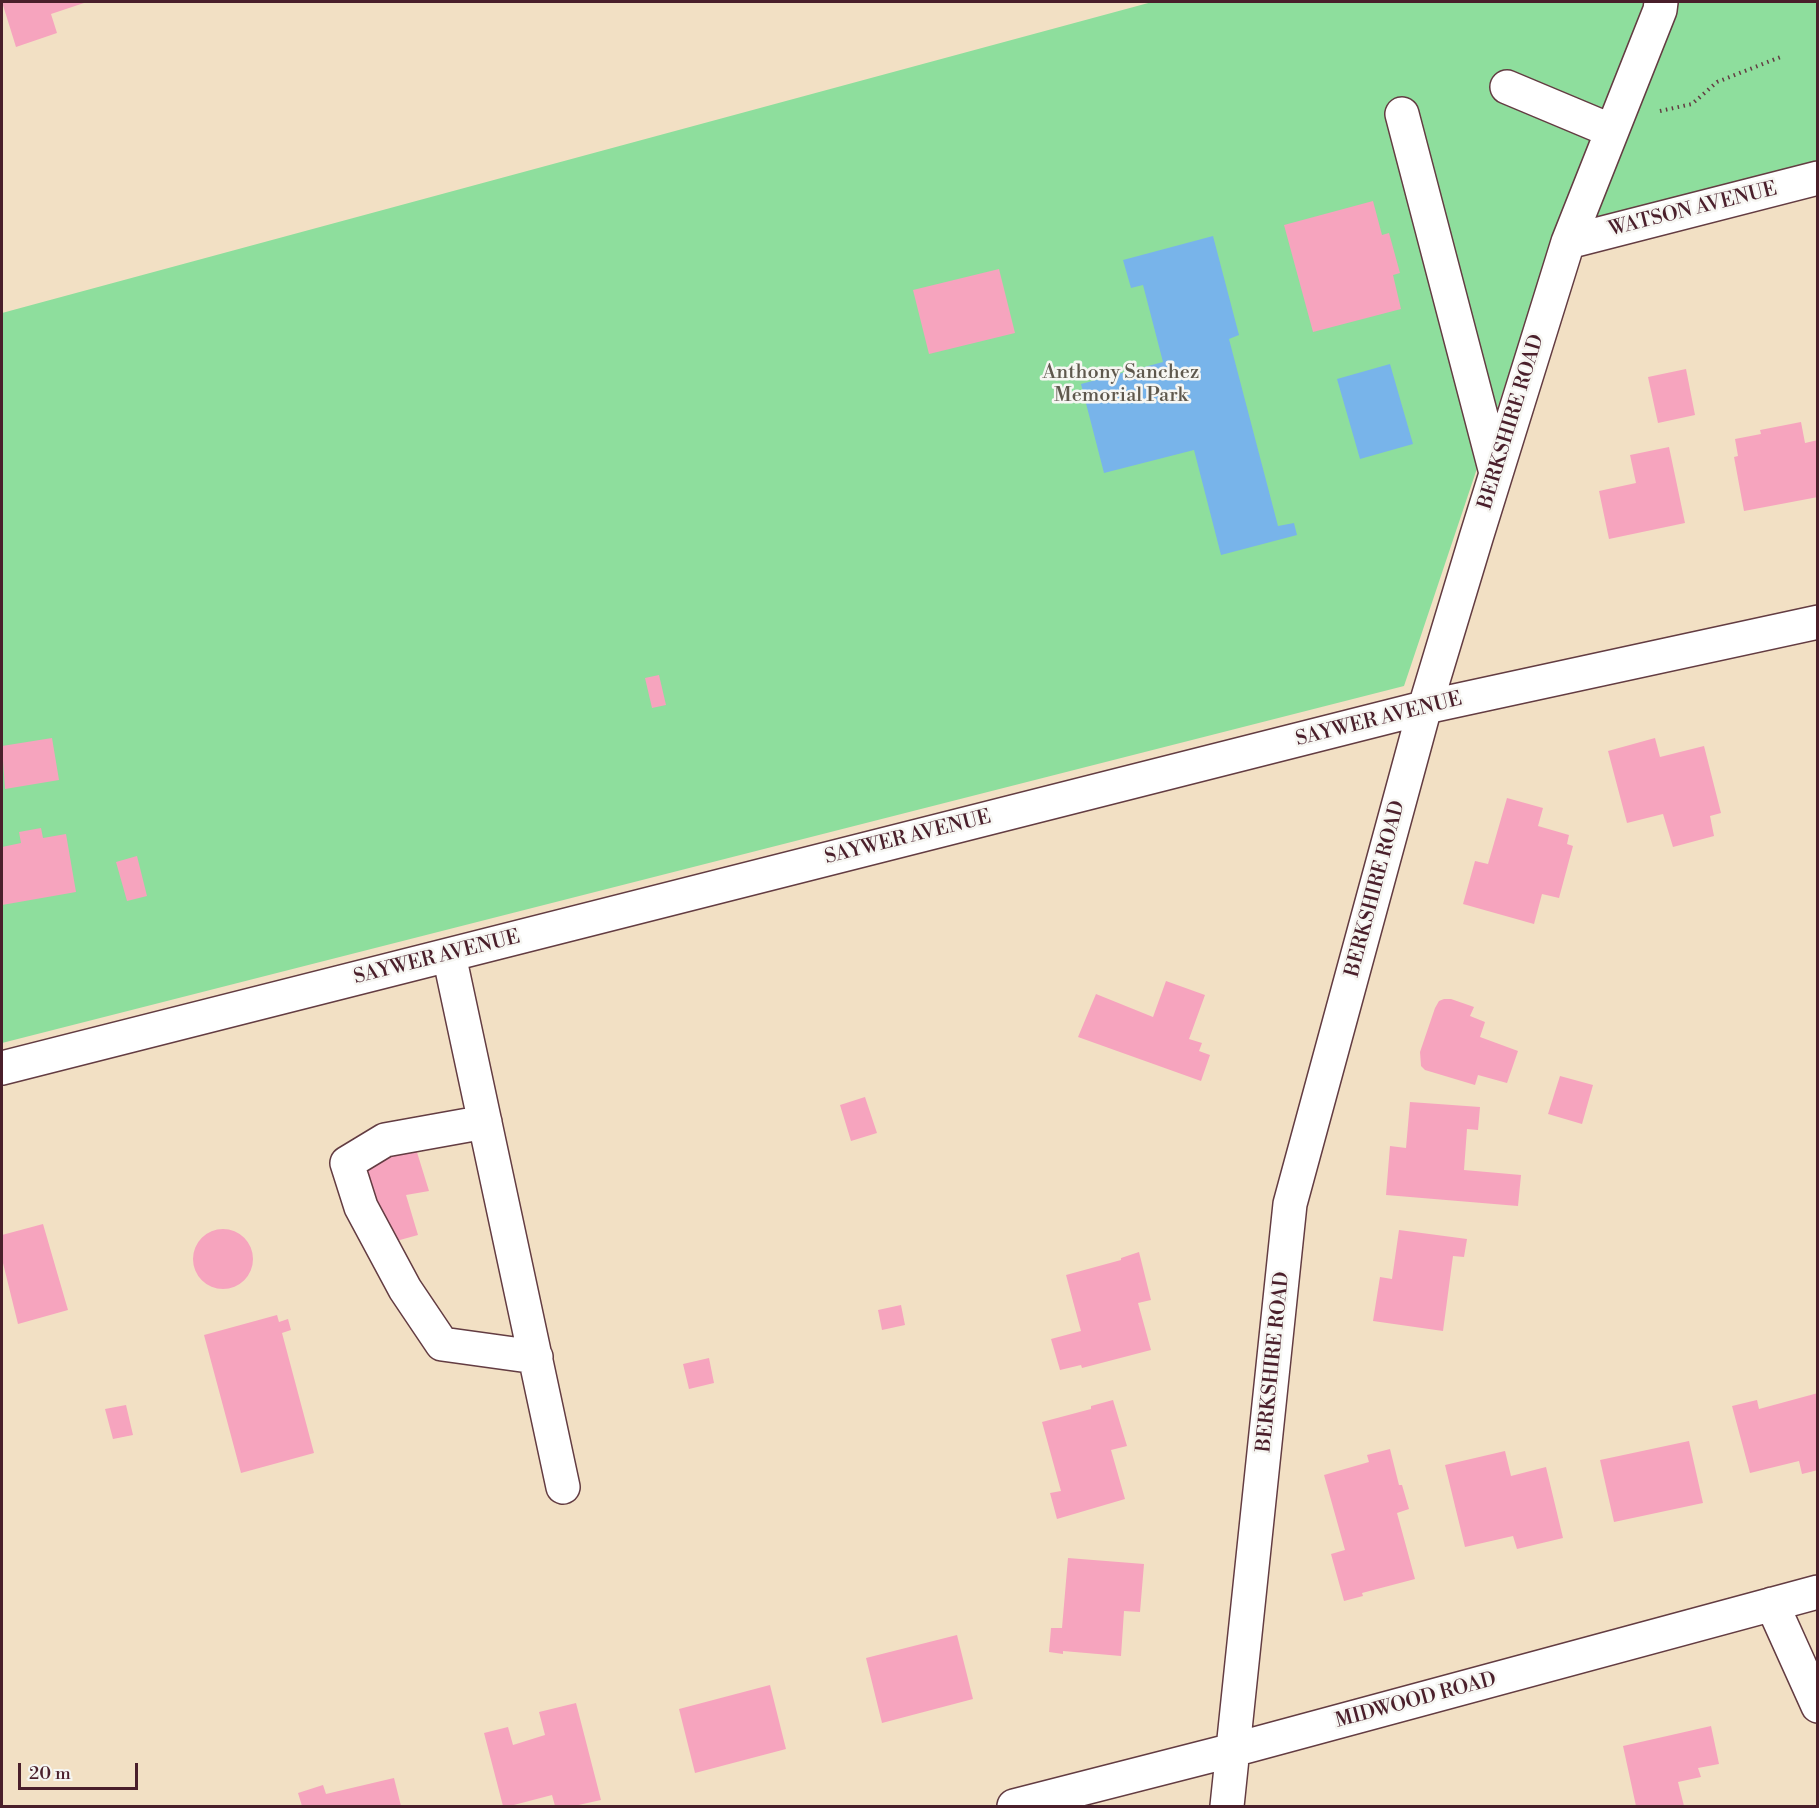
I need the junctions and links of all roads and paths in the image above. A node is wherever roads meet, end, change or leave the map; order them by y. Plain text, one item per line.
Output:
1 (1662, 2) edge
2 (1783, 56) dead end
3 (1507, 87) dead end
4 (1402, 114) dead end
5 (1615, 122) junction
6 (1818, 177) edge
7 (1568, 242) junction
8 (1496, 474) junction
9 (1818, 622) edge
10 (1425, 707) junction
11 (449, 955) junction
12 (2, 1068) edge
13 (485, 1122) junction
14 (536, 1357) junction
15 (563, 1487) dead end
16 (1818, 1592) edge
17 (1772, 1604) junction
18 (1818, 1706) edge
19 (1233, 1750) junction
20 (1014, 1806) edge
21 (1227, 1806) edge

1 - 5 street, BERKSHIRE ROAD
2 - 5 path
3 - 5 street
4 - 8 street
5 - 7 street, BERKSHIRE ROAD
6 - 7 street, WATSON AVENUE
7 - 8 street, BERKSHIRE ROAD
8 - 10 street, BERKSHIRE ROAD
9 - 10 street, SAYWER AVENUE
10 - 11 street, SAYWER AVENUE
10 - 19 street, BERKSHIRE ROAD
11 - 12 street, SAYWER AVENUE
11 - 13 street
13 - 14 street
13 - 14 street
14 - 15 street
16 - 17 street, MIDWOOD ROAD
17 - 18 street
17 - 19 street, MIDWOOD ROAD
19 - 20 street, MIDWOOD ROAD
19 - 21 street, BERKSHIRE ROAD

